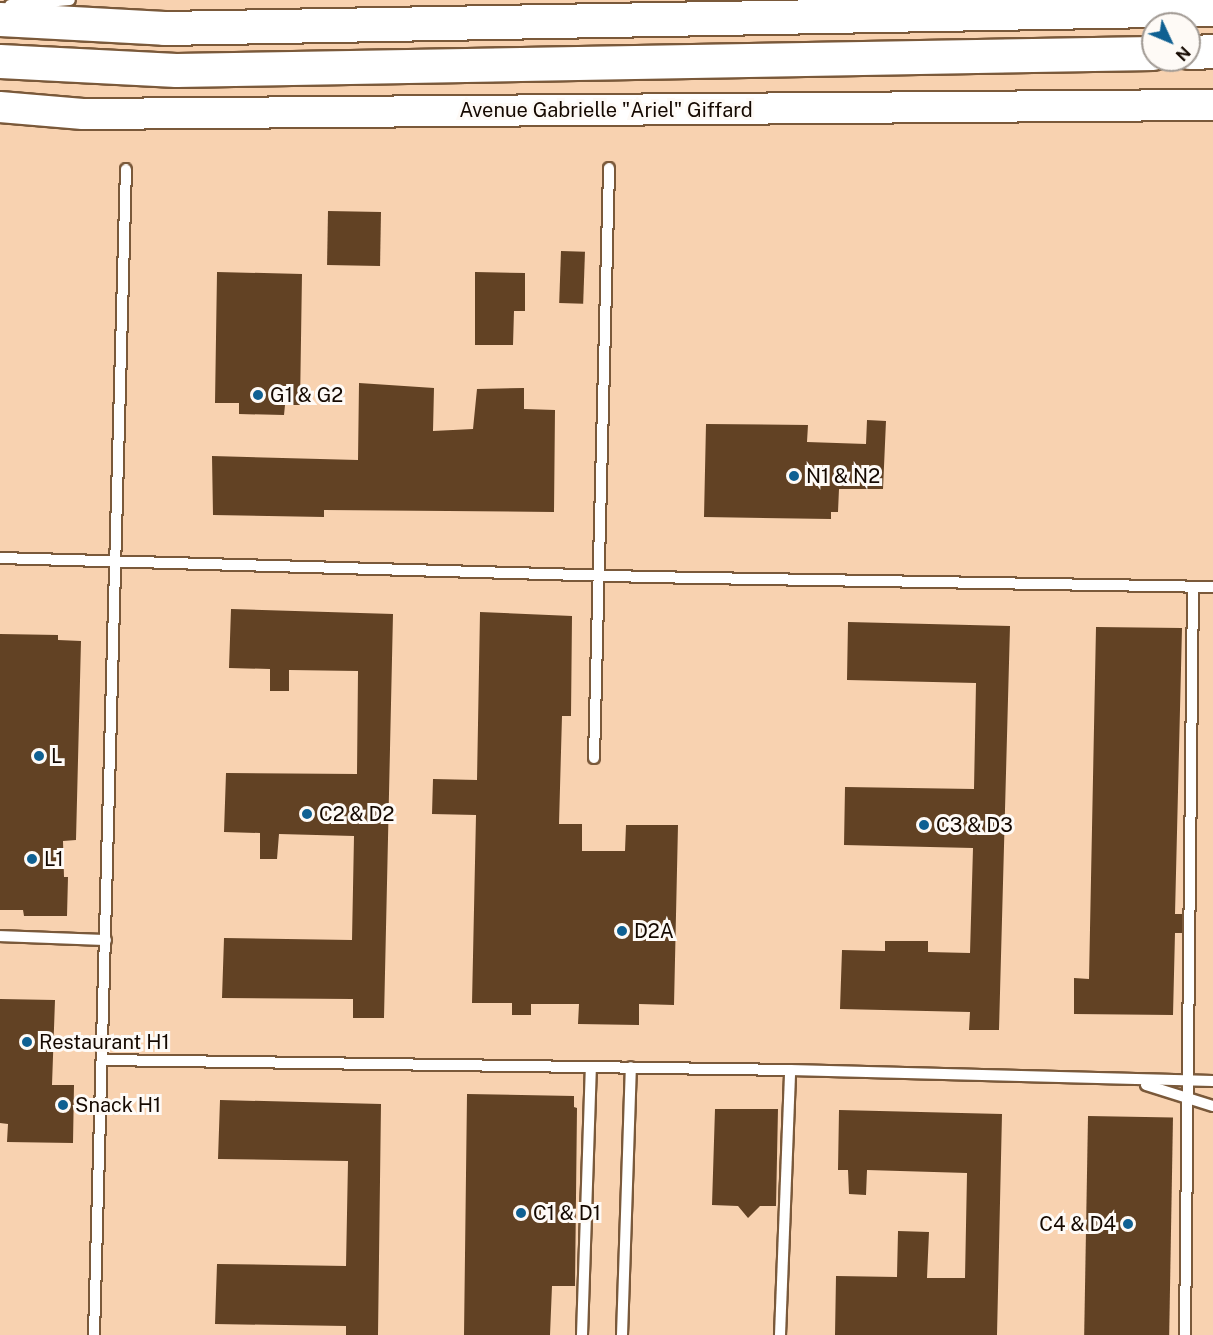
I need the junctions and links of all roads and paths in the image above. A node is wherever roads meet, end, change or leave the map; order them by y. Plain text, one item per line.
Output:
1 (70, 0) edge
2 (0, 5) edge
3 (1213, 9) edge
4 (0, 19) edge
5 (1141, 53) edge
6 (0, 61) edge
7 (1213, 105) edge
8 (0, 107) edge
9 (609, 168) dead end
10 (126, 169) dead end
11 (0, 558) edge
12 (117, 562) junction
13 (596, 575) junction
14 (1193, 587) junction
15 (1213, 587) edge
16 (594, 758) dead end
17 (0, 936) edge
18 (106, 940) junction
19 (102, 1060) junction
20 (631, 1067) junction
21 (591, 1068) junction
22 (790, 1070) junction
23 (1134, 1081) junction
24 (1187, 1081) junction
25 (1213, 1081) edge
26 (1187, 1097) junction
27 (1213, 1106) edge
28 (94, 1335) edge
29 (582, 1335) edge
30 (622, 1335) edge
31 (780, 1335) edge
32 (1185, 1335) edge

1 - 2 lane
3 - 4 highway
5 - 6 highway
7 - 8 street, Avenue Gabrielle "Ariel" Giffard
9 - 13 lane
10 - 12 lane
11 - 12 lane
12 - 13 lane
12 - 18 lane
13 - 14 lane
13 - 16 lane
14 - 15 lane
14 - 24 lane
17 - 18 lane
18 - 19 lane
19 - 21 lane
19 - 28 lane
20 - 21 lane
20 - 22 lane
20 - 30 lane
21 - 29 lane
22 - 23 lane
22 - 31 lane
23 - 24 lane
23 - 26 lane
24 - 25 lane
24 - 26 lane
26 - 27 lane
26 - 32 lane

